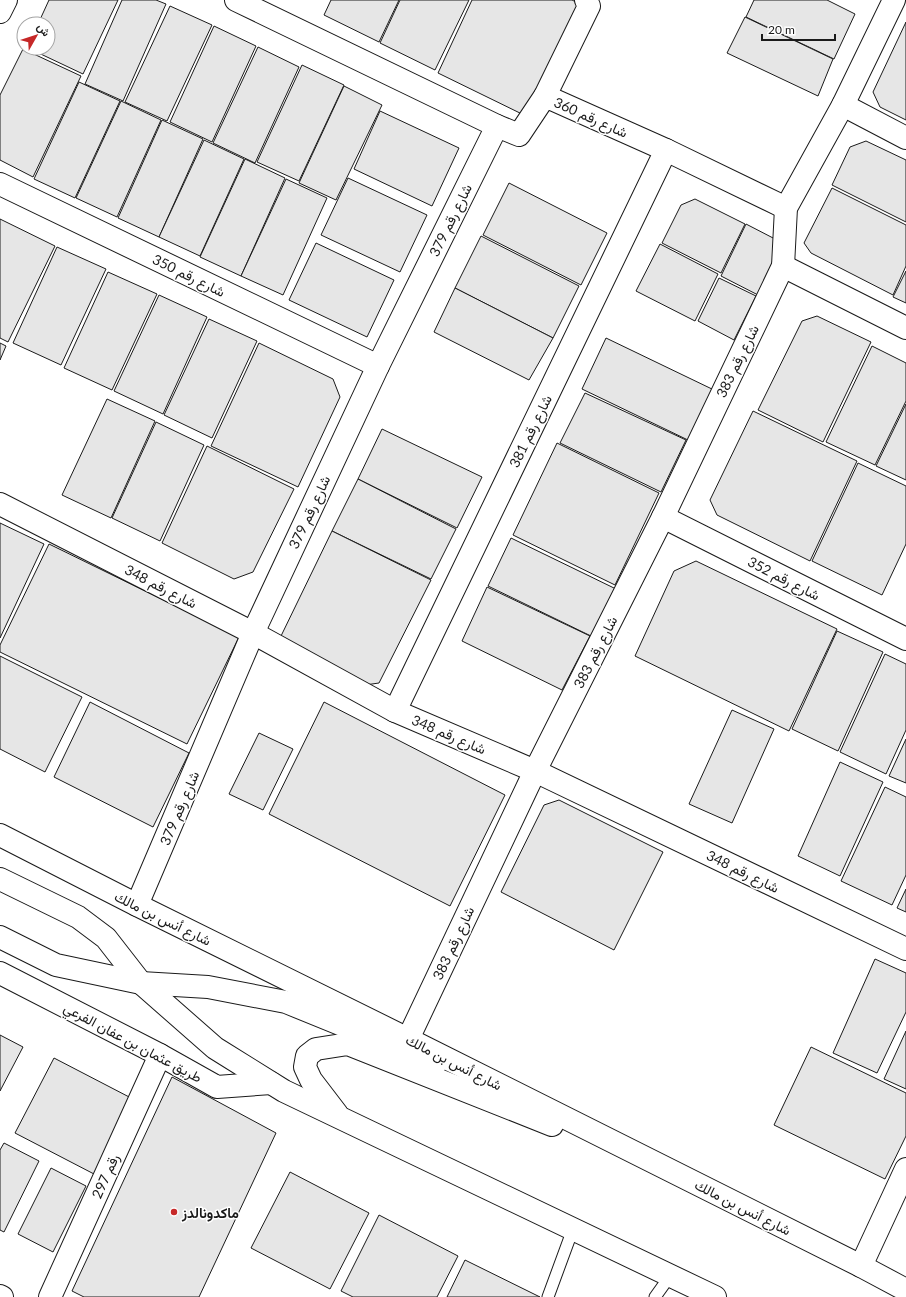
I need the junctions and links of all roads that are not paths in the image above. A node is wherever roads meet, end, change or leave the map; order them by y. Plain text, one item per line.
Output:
1 (6, 0) edge
2 (236, 0) edge
3 (586, 0) edge
4 (894, 0) edge
5 (0, 12) edge
6 (545, 96) junction
7 (843, 105) junction
8 (497, 126) junction
9 (906, 138) edge
10 (666, 150) junction
11 (0, 184) edge
12 (786, 208) junction
13 (783, 266) junction
14 (906, 328) edge
15 (378, 366) junction
16 (0, 504) edge
17 (663, 517) junction
18 (253, 633) junction
19 (906, 639) edge
20 (395, 712) junction
21 (536, 771) junction
22 (0, 835) edge
23 (0, 879) edge
24 (138, 905) junction
25 (0, 937) edge
26 (906, 949) edge
27 (0, 973) edge
28 (141, 983) junction
29 (408, 1039) junction
30 (160, 1055) junction
31 (271, 1083) junction
32 (538, 1104) junction
33 (338, 1116) junction
34 (667, 1169) junction
35 (906, 1169) edge
36 (573, 1229) junction
37 (861, 1266) junction
38 (670, 1276) junction
39 (906, 1290) edge
40 (50, 1297) edge
41 (548, 1297) edge
42 (655, 1297) edge
43 (716, 1297) edge

1 - 5 street
2 - 8 street, شارع رقم 360
3 - 6 street
4 - 7 street
6 - 8 street, شارع رقم 360
6 - 10 street, شارع رقم 360
7 - 9 street
7 - 12 street
8 - 15 street, شارع رقم 379
10 - 12 street, شارع رقم 360
10 - 20 street, شارع رقم 381
11 - 15 street, شارع رقم 350
12 - 13 street
13 - 14 street
13 - 17 street, شارع رقم 383
15 - 18 street, شارع رقم 379
16 - 18 street, شارع رقم 348
17 - 19 street, شارع رقم 352
17 - 21 street, شارع رقم 383
18 - 20 street, شارع رقم 348
18 - 24 street, شارع رقم 379
20 - 21 street, شارع رقم 348
21 - 26 street, شارع رقم 348
21 - 29 street, شارع رقم 383
22 - 24 street, شارع أنس بن مالك
23 - 28 street
24 - 29 street, شارع أنس بن مالك
25 - 28 street
27 - 30 street, طريق عثمان بن عفان الفرعي
28 - 31 street
28 - 32 street
29 - 32 street, شارع أنس بن مالك
30 - 31 street, طريق عثمان بن عفان الفرعي
30 - 40 street, رقم 297
31 - 33 street
32 - 34 street, شارع أنس بن مالك
33 - 34 street
33 - 36 street
34 - 37 street, شارع أنس بن مالك
35 - 37 street
36 - 38 street
36 - 41 lane
37 - 39 street, شارع أنس بن مالك
38 - 42 lane
38 - 43 street

